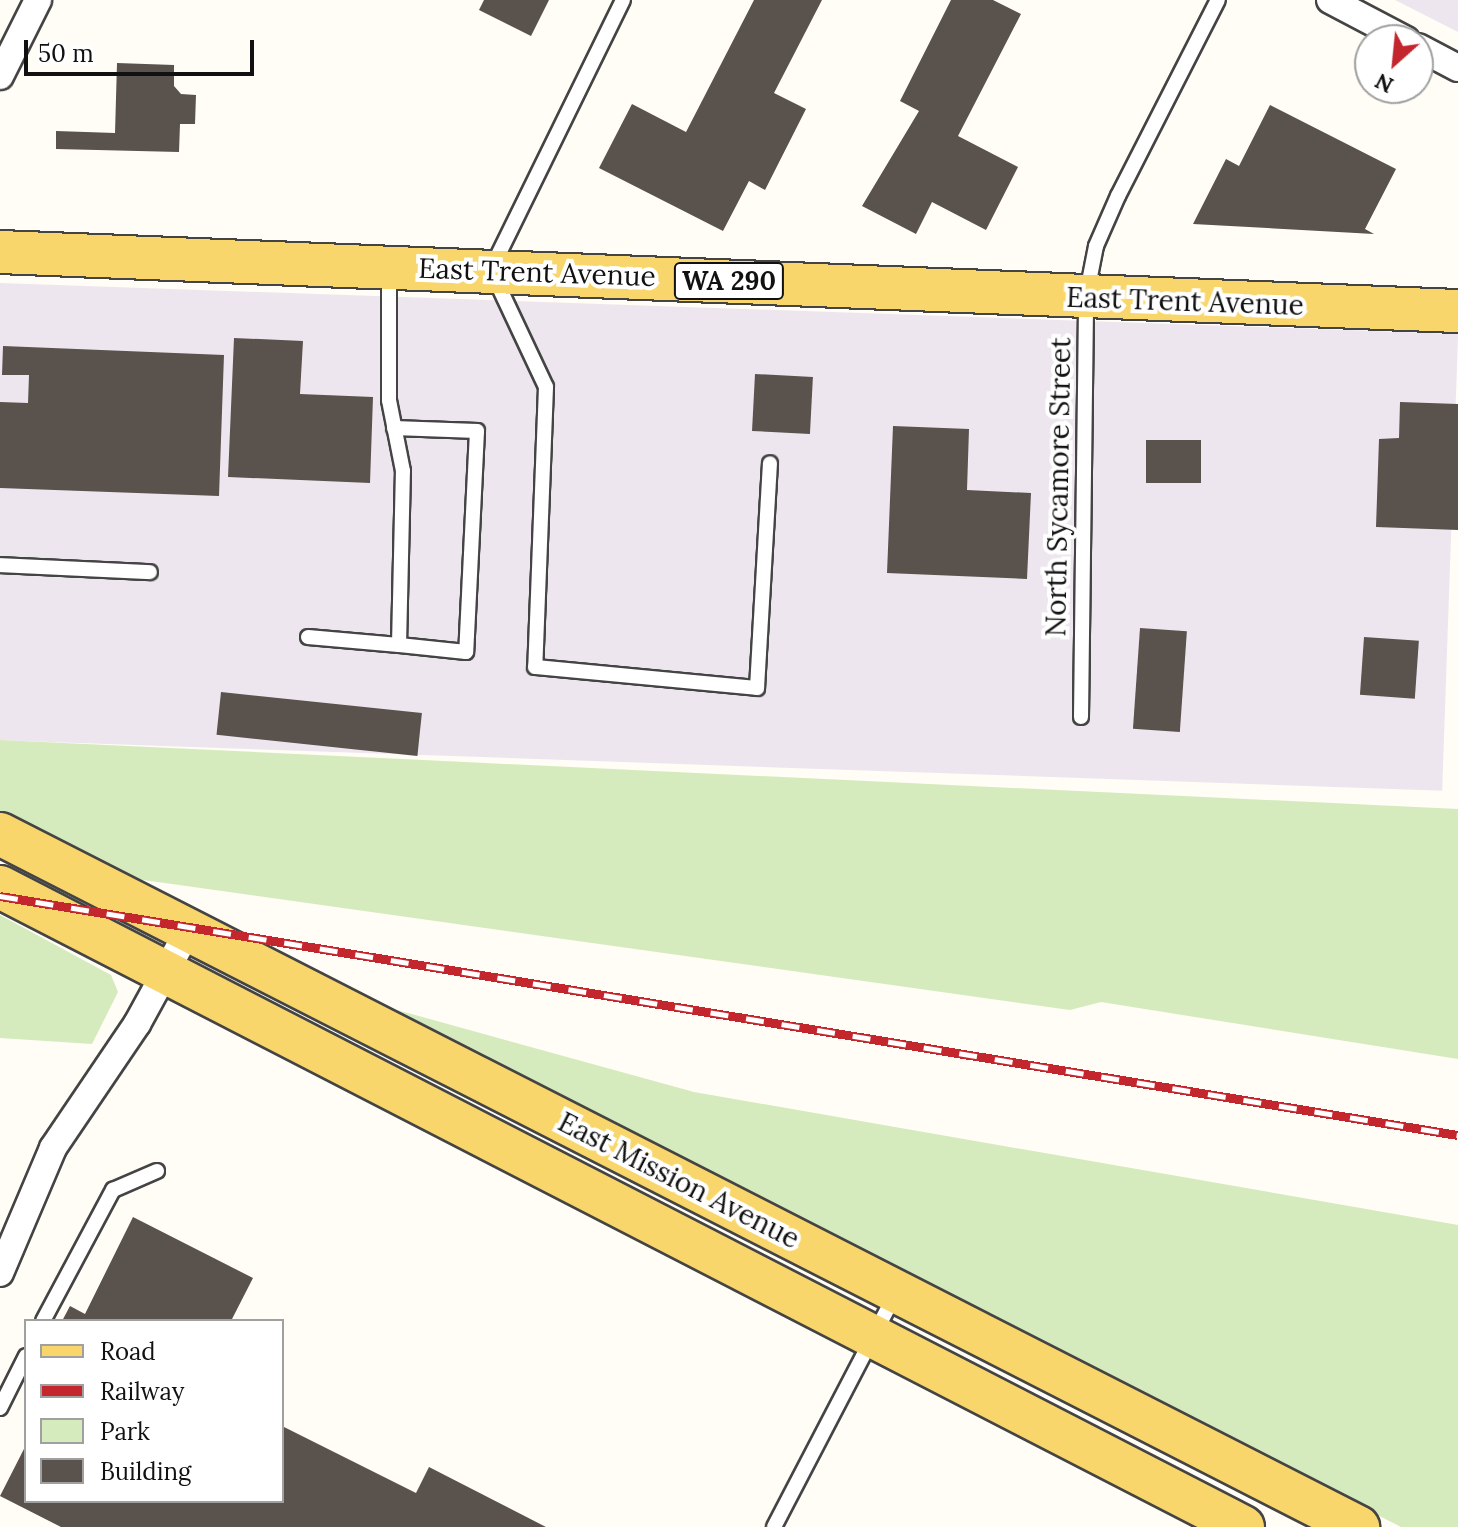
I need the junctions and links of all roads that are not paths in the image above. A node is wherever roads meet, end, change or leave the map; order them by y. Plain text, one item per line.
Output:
1 (38, 0) edge
2 (623, 0) edge
3 (1218, 0) edge
4 (1330, 0) edge
5 (1376, 24) edge
6 (1434, 55) edge
7 (1458, 68) edge
8 (0, 76) edge
9 (0, 252) edge
10 (389, 266) junction
11 (491, 270) junction
12 (1086, 297) junction
13 (1458, 311) edge
14 (394, 428) junction
15 (770, 463) dead end
16 (0, 565) edge
17 (150, 572) dead end
18 (308, 637) dead end
19 (399, 645) junction
20 (1081, 717) dead end
21 (0, 834) edge
22 (0, 887) edge
23 (189, 929) junction
24 (165, 975) junction
25 (157, 1171) dead end
26 (0, 1273) edge
27 (896, 1293) junction
28 (44, 1319) edge
29 (873, 1337) junction
30 (24, 1360) edge
31 (0, 1408) edge
32 (774, 1527) edge
33 (1243, 1527) edge
34 (1358, 1527) edge

1 - 8 street
2 - 11 lane
3 - 12 lane, North Sycamore Street
4 - 5 street
6 - 7 street
9 - 10 main road, East Trent Avenue / WA 290
10 - 11 main road, East Trent Avenue / WA 290
10 - 14 lane
11 - 12 main road, East Trent Avenue / WA 290
11 - 15 lane
12 - 13 main road, East Trent Avenue / WA 290
12 - 20 lane, North Sycamore Street
14 - 19 lane
14 - 19 lane
16 - 17 lane
18 - 19 lane
21 - 23 main road, East Mission Avenue
22 - 24 main road, East Mission Avenue
23 - 24 street
23 - 27 main road, East Mission Avenue
24 - 26 street
24 - 29 main road, East Mission Avenue
25 - 28 lane
27 - 29 lane
27 - 34 main road, East Mission Avenue
29 - 32 lane
29 - 33 main road, East Mission Avenue
30 - 31 lane

